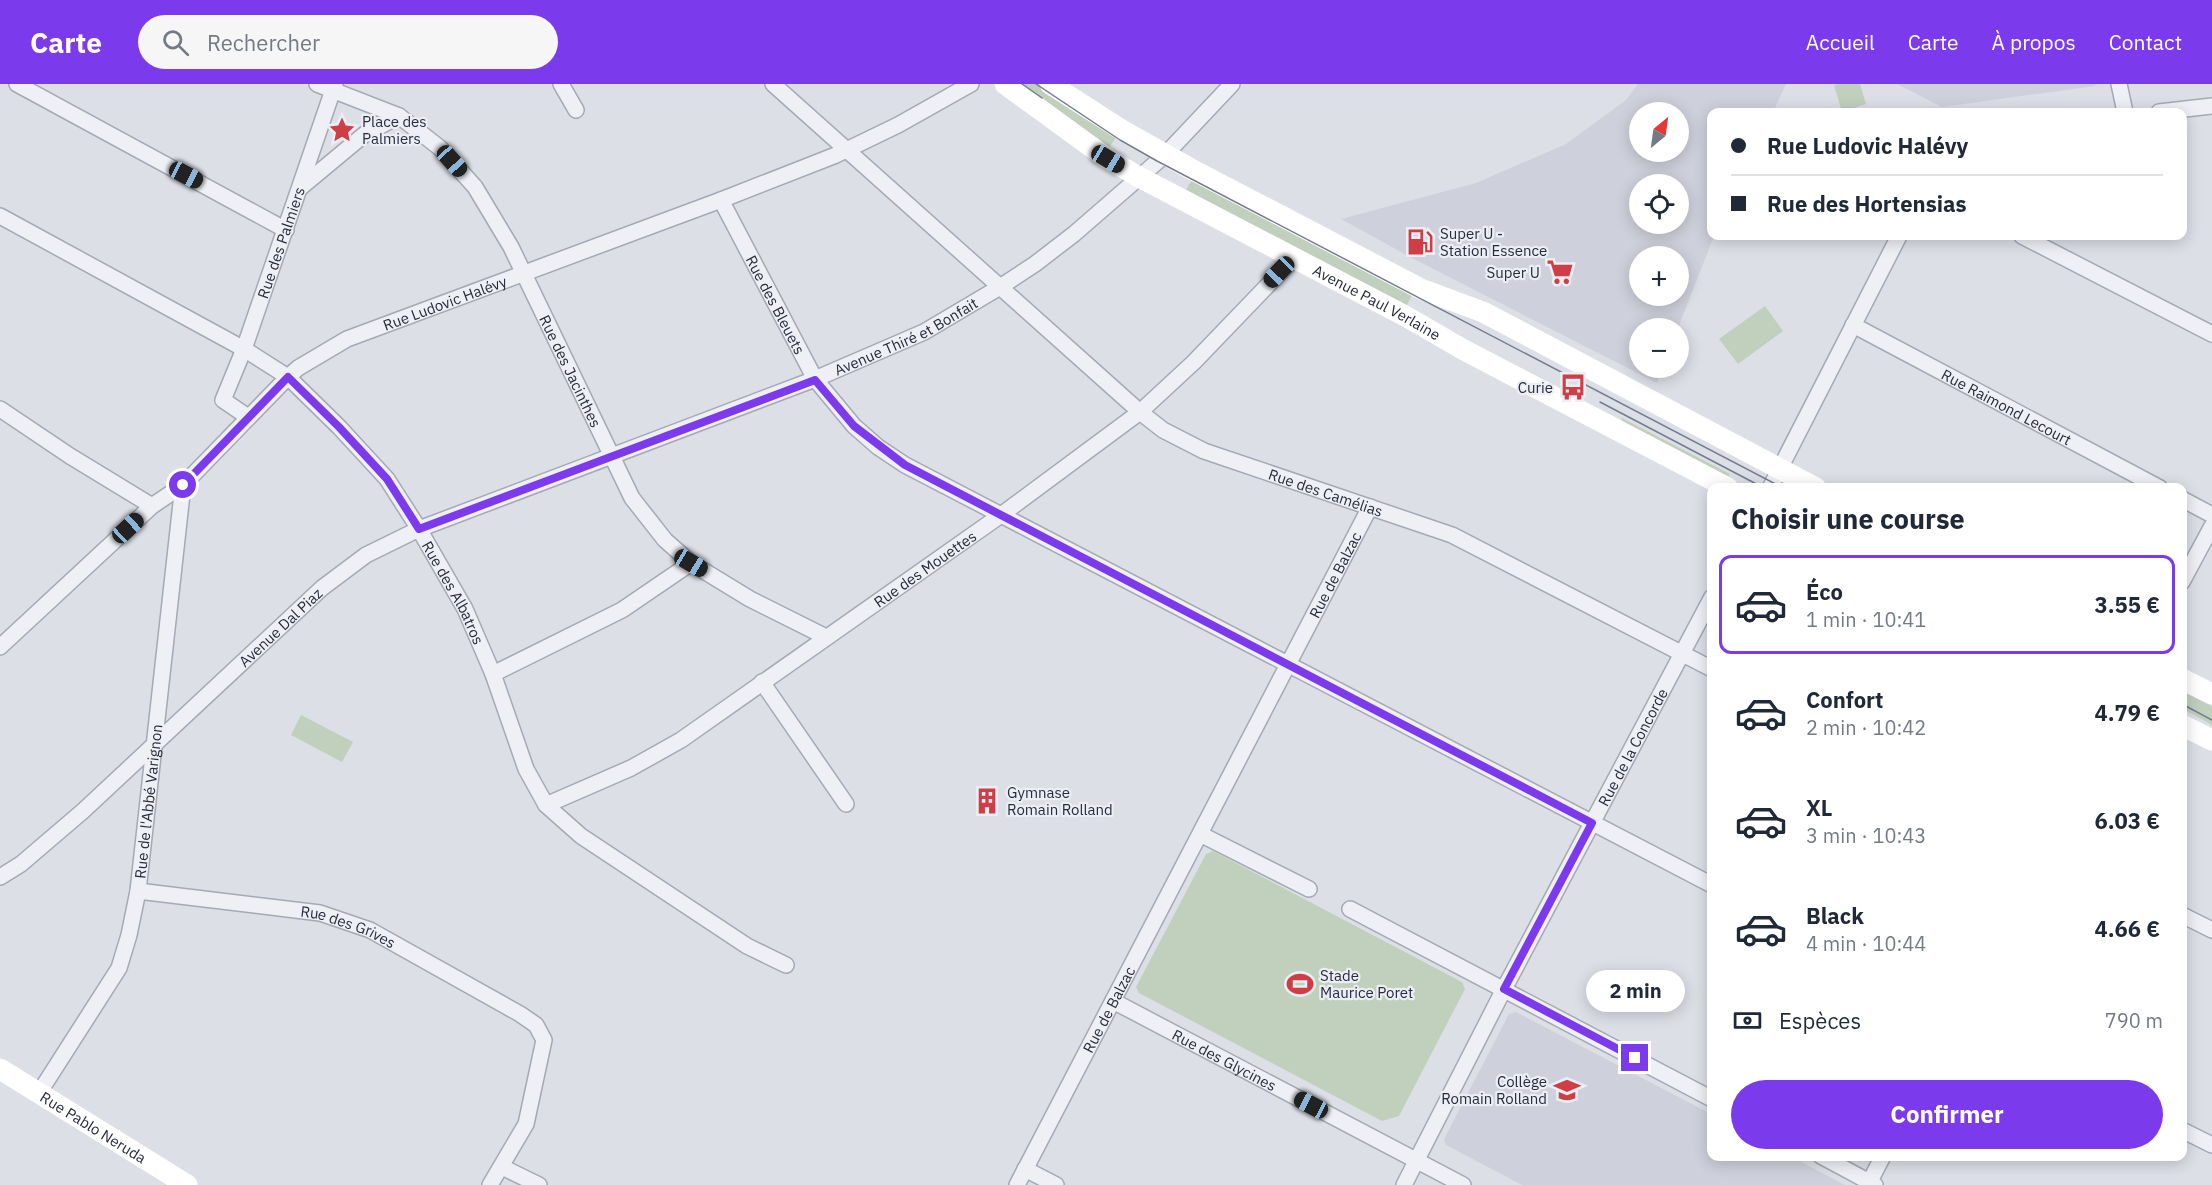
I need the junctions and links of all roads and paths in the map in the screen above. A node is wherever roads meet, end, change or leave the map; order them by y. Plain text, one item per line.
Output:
1 (17, 84) edge
2 (317, 84) edge
3 (561, 84) edge
4 (773, 84) edge
5 (970, 84) edge
6 (1005, 84) edge
7 (1050, 84) edge
8 (1232, 84) edge
9 (2119, 84) edge
10 (334, 87) edge
11 (2212, 105) edge
12 (2124, 108) edge
13 (2187, 108) edge
14 (576, 110) dead end
15 (399, 116) junction
16 (847, 150) junction
17 (1165, 155) junction
18 (1139, 177) junction
19 (300, 188) junction
20 (721, 200) junction
21 (0, 216) edge
22 (286, 230) junction
23 (1897, 240) edge
24 (2030, 240) edge
25 (1294, 258) junction
26 (523, 273) junction
27 (1000, 287) junction
28 (1852, 325) junction
29 (2212, 334) edge
30 (244, 349) junction
31 (288, 377) junction
32 (815, 380) junction
33 (0, 409) edge
34 (1140, 412) junction
35 (248, 417) junction
36 (611, 458) junction
37 (1779, 468) junction
38 (1718, 483) edge
39 (1772, 483) edge
40 (1807, 483) edge
41 (2151, 483) edge
42 (183, 485) junction
43 (2187, 502) edge
44 (152, 506) junction
45 (1370, 507) junction
46 (1001, 515) junction
47 (2212, 515) edge
48 (2212, 526) edge
49 (419, 529) junction
50 (691, 563) junction
51 (2187, 573) edge
52 (1707, 606) edge
53 (826, 638) junction
54 (0, 647) edge
55 (1681, 654) junction
56 (1288, 664) junction
57 (1707, 667) edge
58 (493, 674) junction
59 (762, 682) junction
60 (2187, 682) edge
61 (2212, 694) edge
62 (2187, 728) edge
63 (2212, 741) edge
64 (153, 745) junction
65 (846, 804) dead end
66 (546, 805) junction
67 (1592, 823) junction
68 (1200, 834) junction
69 (0, 877) edge
70 (1707, 882) edge
71 (1309, 889) dead end
72 (138, 891) junction
73 (1350, 909) dead end
74 (2187, 918) edge
75 (2212, 930) edge
76 (786, 965) dead end
77 (1504, 989) junction
78 (1113, 1001) junction
79 (0, 1069) edge
80 (39, 1093) junction
81 (1707, 1096) edge
82 (2187, 1132) edge
83 (2212, 1145) edge
84 (1417, 1161) junction
85 (1830, 1161) edge
86 (1881, 1161) edge
87 (502, 1167) junction
88 (1025, 1169) junction
89 (1871, 1184) edge
90 (187, 1185) edge
91 (490, 1185) edge
92 (539, 1185) edge
93 (1017, 1185) edge
94 (1056, 1185) edge
95 (1404, 1185) edge
96 (1463, 1185) edge

1 - 22 street
2 - 10 street, Rue des Jacinthes
3 - 14 street
4 - 16 street, Rue des Camélias
5 - 16 street, Rue Ludovic Halévy
6 - 18 street, Avenue Paul Verlaine
7 - 17 street
8 - 17 street, Avenue Thiré et Bonfait
9 - 12 street
10 - 15 street, Rue des Jacinthes
10 - 19 street, Rue des Palmiers
11 - 13 street
15 - 19 street
15 - 26 street, Rue des Jacinthes
16 - 20 street, Rue Ludovic Halévy
16 - 27 street, Rue des Camélias
17 - 18 street, Avenue Thiré et Bonfait
17 - 37 street
18 - 25 street, Avenue Paul Verlaine
18 - 27 street, Avenue Thiré et Bonfait
19 - 22 street, Rue des Palmiers
20 - 26 street, Rue Ludovic Halévy
20 - 32 street, Rue des Bleuets
21 - 30 street, Rue des Albatros
22 - 30 street, Rue des Palmiers
23 - 28 street
24 - 29 street
25 - 34 street, Rue des Mouettes
25 - 38 street, Avenue Paul Verlaine
26 - 31 street, Rue Ludovic Halévy
26 - 36 street, Rue des Jacinthes
27 - 32 street, Avenue Thiré et Bonfait
27 - 34 street, Rue des Camélias
28 - 37 street
28 - 41 street, Rue Raimond Lecourt
30 - 31 street, Rue des Albatros
30 - 35 street, Rue des Palmiers
31 - 35 street, Rue Ludovic Halévy
31 - 49 street, Rue des Albatros
32 - 36 street, Avenue Thiré et Bonfait
32 - 46 street, Rue des Bleuets
33 - 44 street
34 - 45 street, Rue des Camélias
34 - 46 street, Rue des Mouettes
35 - 42 street, Rue Ludovic Halévy
36 - 49 street, Avenue Dal Piaz
36 - 50 street, Rue des Jacinthes
37 - 39 street
37 - 40 street
42 - 44 street, Rue Ludovic Halévy
42 - 64 street, Rue de l'Abbé Varignon
43 - 47 street
44 - 54 street, Rue Ludovic Halévy
45 - 55 street, Rue des Camélias
45 - 56 street, Rue de Balzac
46 - 53 street, Rue des Mouettes
46 - 56 street, Rue des Bleuets
48 - 51 street
49 - 58 street, Rue des Albatros
49 - 64 street, Avenue Dal Piaz
50 - 53 street, Rue des Jacinthes
50 - 58 street
52 - 55 street, Rue de la Concorde
53 - 59 street, Rue des Mouettes
55 - 57 street, Rue des Camélias
55 - 67 street, Rue de la Concorde
56 - 67 street, Rue des Bleuets
56 - 68 street, Rue de Balzac
58 - 66 street, Rue des Albatros
59 - 65 street
59 - 66 street, Rue des Mouettes
60 - 61 street
62 - 63 street
64 - 69 street, Avenue Dal Piaz
64 - 72 street, Rue de l'Abbé Varignon
66 - 76 street, Rue des Albatros
67 - 70 street, Rue des Bleuets
67 - 77 street, Rue de la Concorde
68 - 71 street
68 - 78 street, Rue de Balzac
72 - 80 street, Rue de l'Abbé Varignon
72 - 87 street, Rue des Grives
73 - 77 street
74 - 75 street
77 - 81 street
77 - 84 street, Rue de la Concorde
78 - 84 street, Rue des Glycines
78 - 88 street, Rue de Balzac
79 - 80 street, Rue Pablo Neruda
80 - 90 street, Rue Pablo Neruda
82 - 83 street
84 - 95 street, Rue de la Concorde
84 - 96 street, Rue des Glycines
85 - 89 street
86 - 89 street
87 - 91 street
87 - 92 street
88 - 93 street, Rue de Balzac
88 - 94 street

